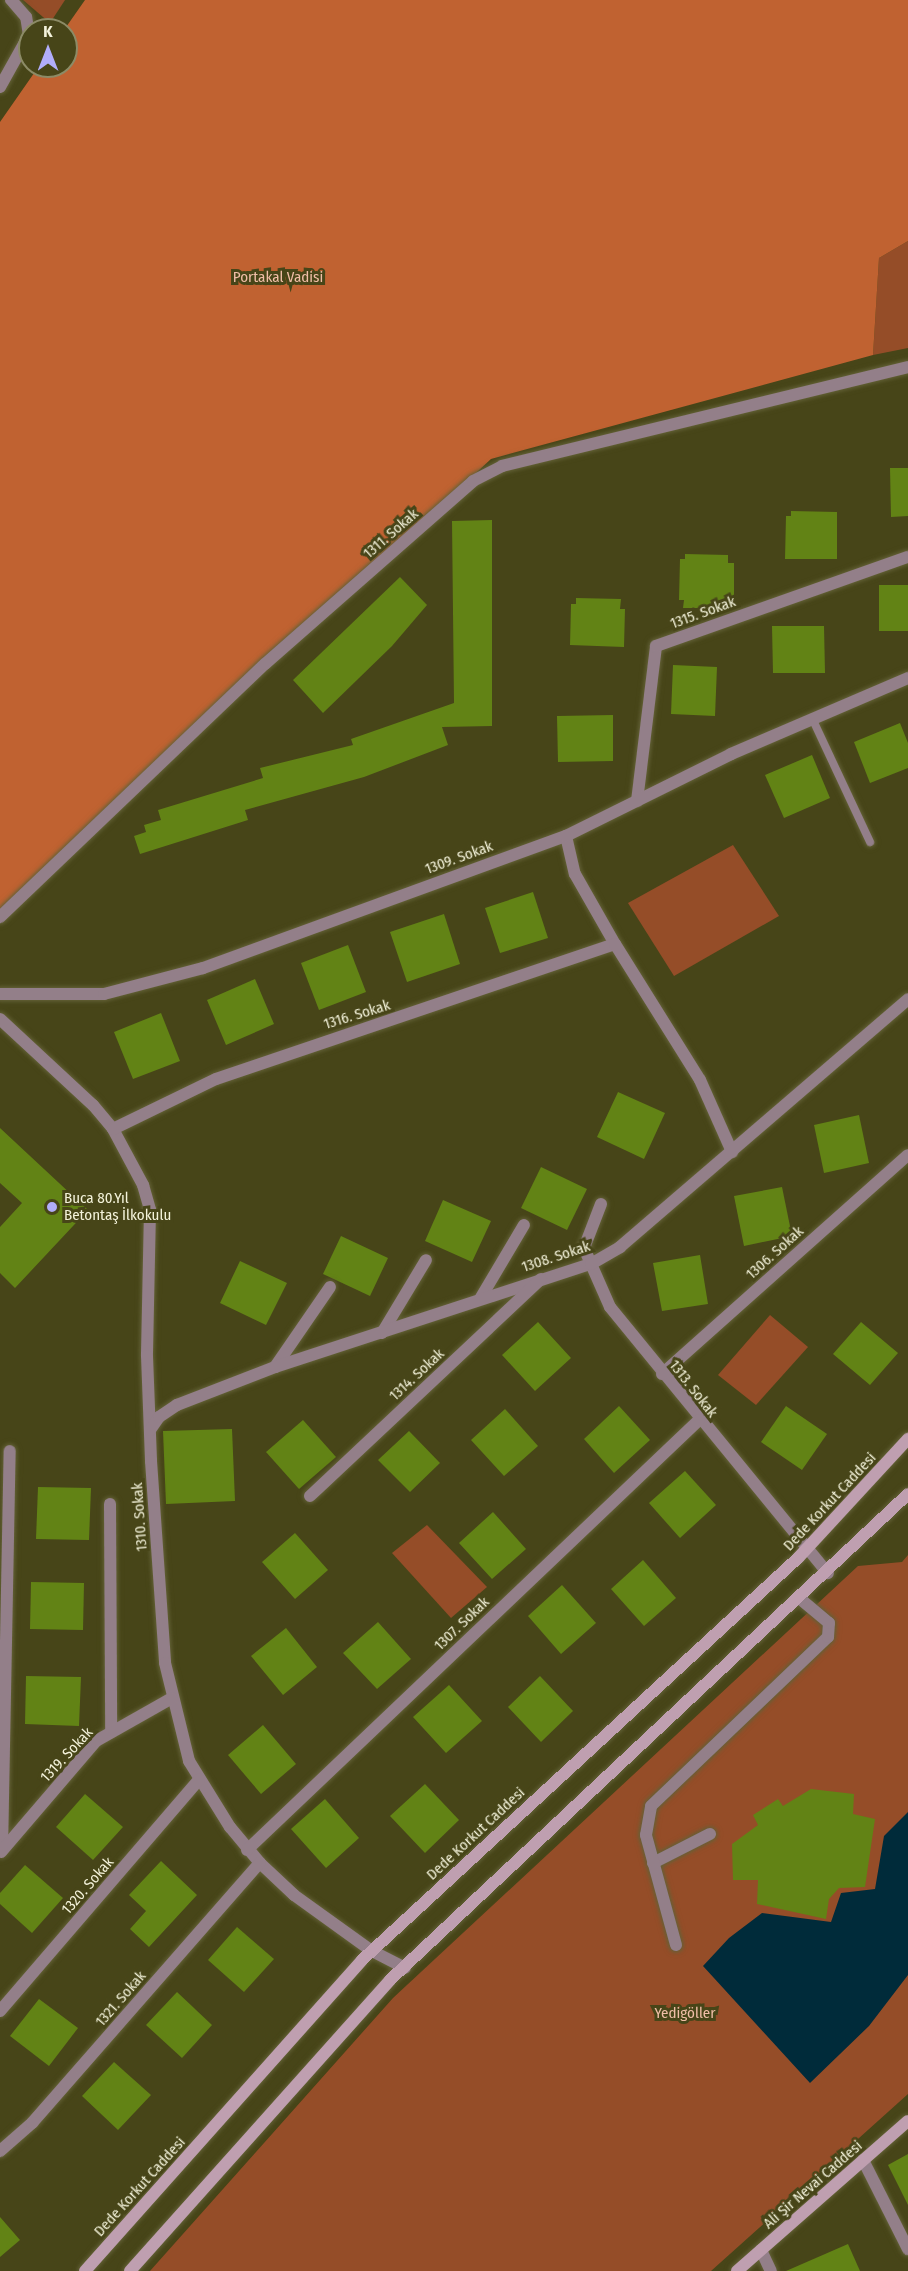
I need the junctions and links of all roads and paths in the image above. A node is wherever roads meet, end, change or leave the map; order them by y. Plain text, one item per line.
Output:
1 (11, 0) edge
2 (0, 87) edge
3 (908, 368) edge
4 (908, 557) edge
5 (908, 678) edge
6 (812, 718) junction
7 (638, 801) junction
8 (566, 836) junction
9 (870, 842) dead end
10 (0, 917) edge
11 (615, 944) junction
12 (0, 994) edge
13 (908, 999) edge
14 (0, 1019) edge
15 (113, 1129) junction
16 (732, 1152) junction
17 (908, 1155) edge
18 (601, 1204) dead end
19 (524, 1225) dead end
20 (426, 1260) dead end
21 (591, 1264) junction
22 (544, 1276) junction
23 (330, 1287) dead end
24 (480, 1299) junction
25 (382, 1332) junction
26 (275, 1367) junction
27 (662, 1374) junction
28 (699, 1420) junction
29 (150, 1430) junction
30 (908, 1439) edge
31 (10, 1451) dead end
32 (908, 1494) edge
33 (310, 1496) dead end
34 (110, 1504) dead end
35 (807, 1549) junction
36 (828, 1572) junction
37 (800, 1599) junction
38 (172, 1698) junction
39 (111, 1732) junction
40 (199, 1780) junction
41 (710, 1834) dead end
42 (247, 1850) junction
43 (1, 1851) edge
44 (260, 1863) junction
45 (653, 1863) junction
46 (676, 1945) dead end
47 (372, 1951) junction
48 (405, 1968) junction
49 (0, 2011) edge
50 (908, 2121) edge
51 (0, 2151) edge
52 (863, 2160) junction
53 (908, 2249) edge
54 (761, 2250) junction
55 (85, 2271) edge
56 (130, 2271) edge
57 (737, 2271) edge
58 (771, 2271) edge

1 - 2 street
3 - 10 street, 1311. Sokak
4 - 7 street, 1315. Sokak
5 - 6 street, 1309. Sokak
6 - 7 street, 1309. Sokak
6 - 9 lane
7 - 8 street, 1309. Sokak
8 - 11 street
8 - 12 street, 1309. Sokak
11 - 15 street, 1316. Sokak
11 - 16 street
13 - 16 street, 1308. Sokak
14 - 15 street, 1310. Sokak
15 - 29 street, 1310. Sokak
16 - 21 street, 1308. Sokak
17 - 27 street, 1306. Sokak
18 - 21 street, 1313. Sokak
19 - 24 street
20 - 25 street
21 - 22 street, 1308. Sokak
21 - 27 street, 1313. Sokak
22 - 24 street, 1308. Sokak
22 - 33 street, 1314. Sokak
23 - 26 street
24 - 25 street, 1308. Sokak
25 - 26 street, 1308. Sokak
26 - 29 street, 1308. Sokak
27 - 28 street, 1313. Sokak
28 - 35 street, 1313. Sokak
28 - 42 street, 1307. Sokak
29 - 38 street, 1310. Sokak
30 - 35 main road, Dede Korkut Caddesi
31 - 43 street
32 - 36 main road
34 - 39 street
35 - 36 street, 1313. Sokak
35 - 47 main road, Dede Korkut Caddesi
36 - 37 main road
37 - 45 street
37 - 48 main road
38 - 39 street, 1319. Sokak
38 - 40 street, 1310. Sokak
39 - 43 street, 1319. Sokak
40 - 42 street, 1310. Sokak
40 - 49 street, 1320. Sokak
41 - 45 street
42 - 44 street, 1310. Sokak
44 - 47 street, 1310. Sokak
44 - 51 street, 1321. Sokak
45 - 46 street
47 - 48 street, 1310. Sokak
47 - 55 main road, Dede Korkut Caddesi
48 - 56 main road
50 - 52 main road, Ali Şir Nevai Caddesi
52 - 53 street
52 - 54 main road, Ali Şir Nevai Caddesi
54 - 57 main road, Ali Şir Nevai Caddesi
54 - 58 street

